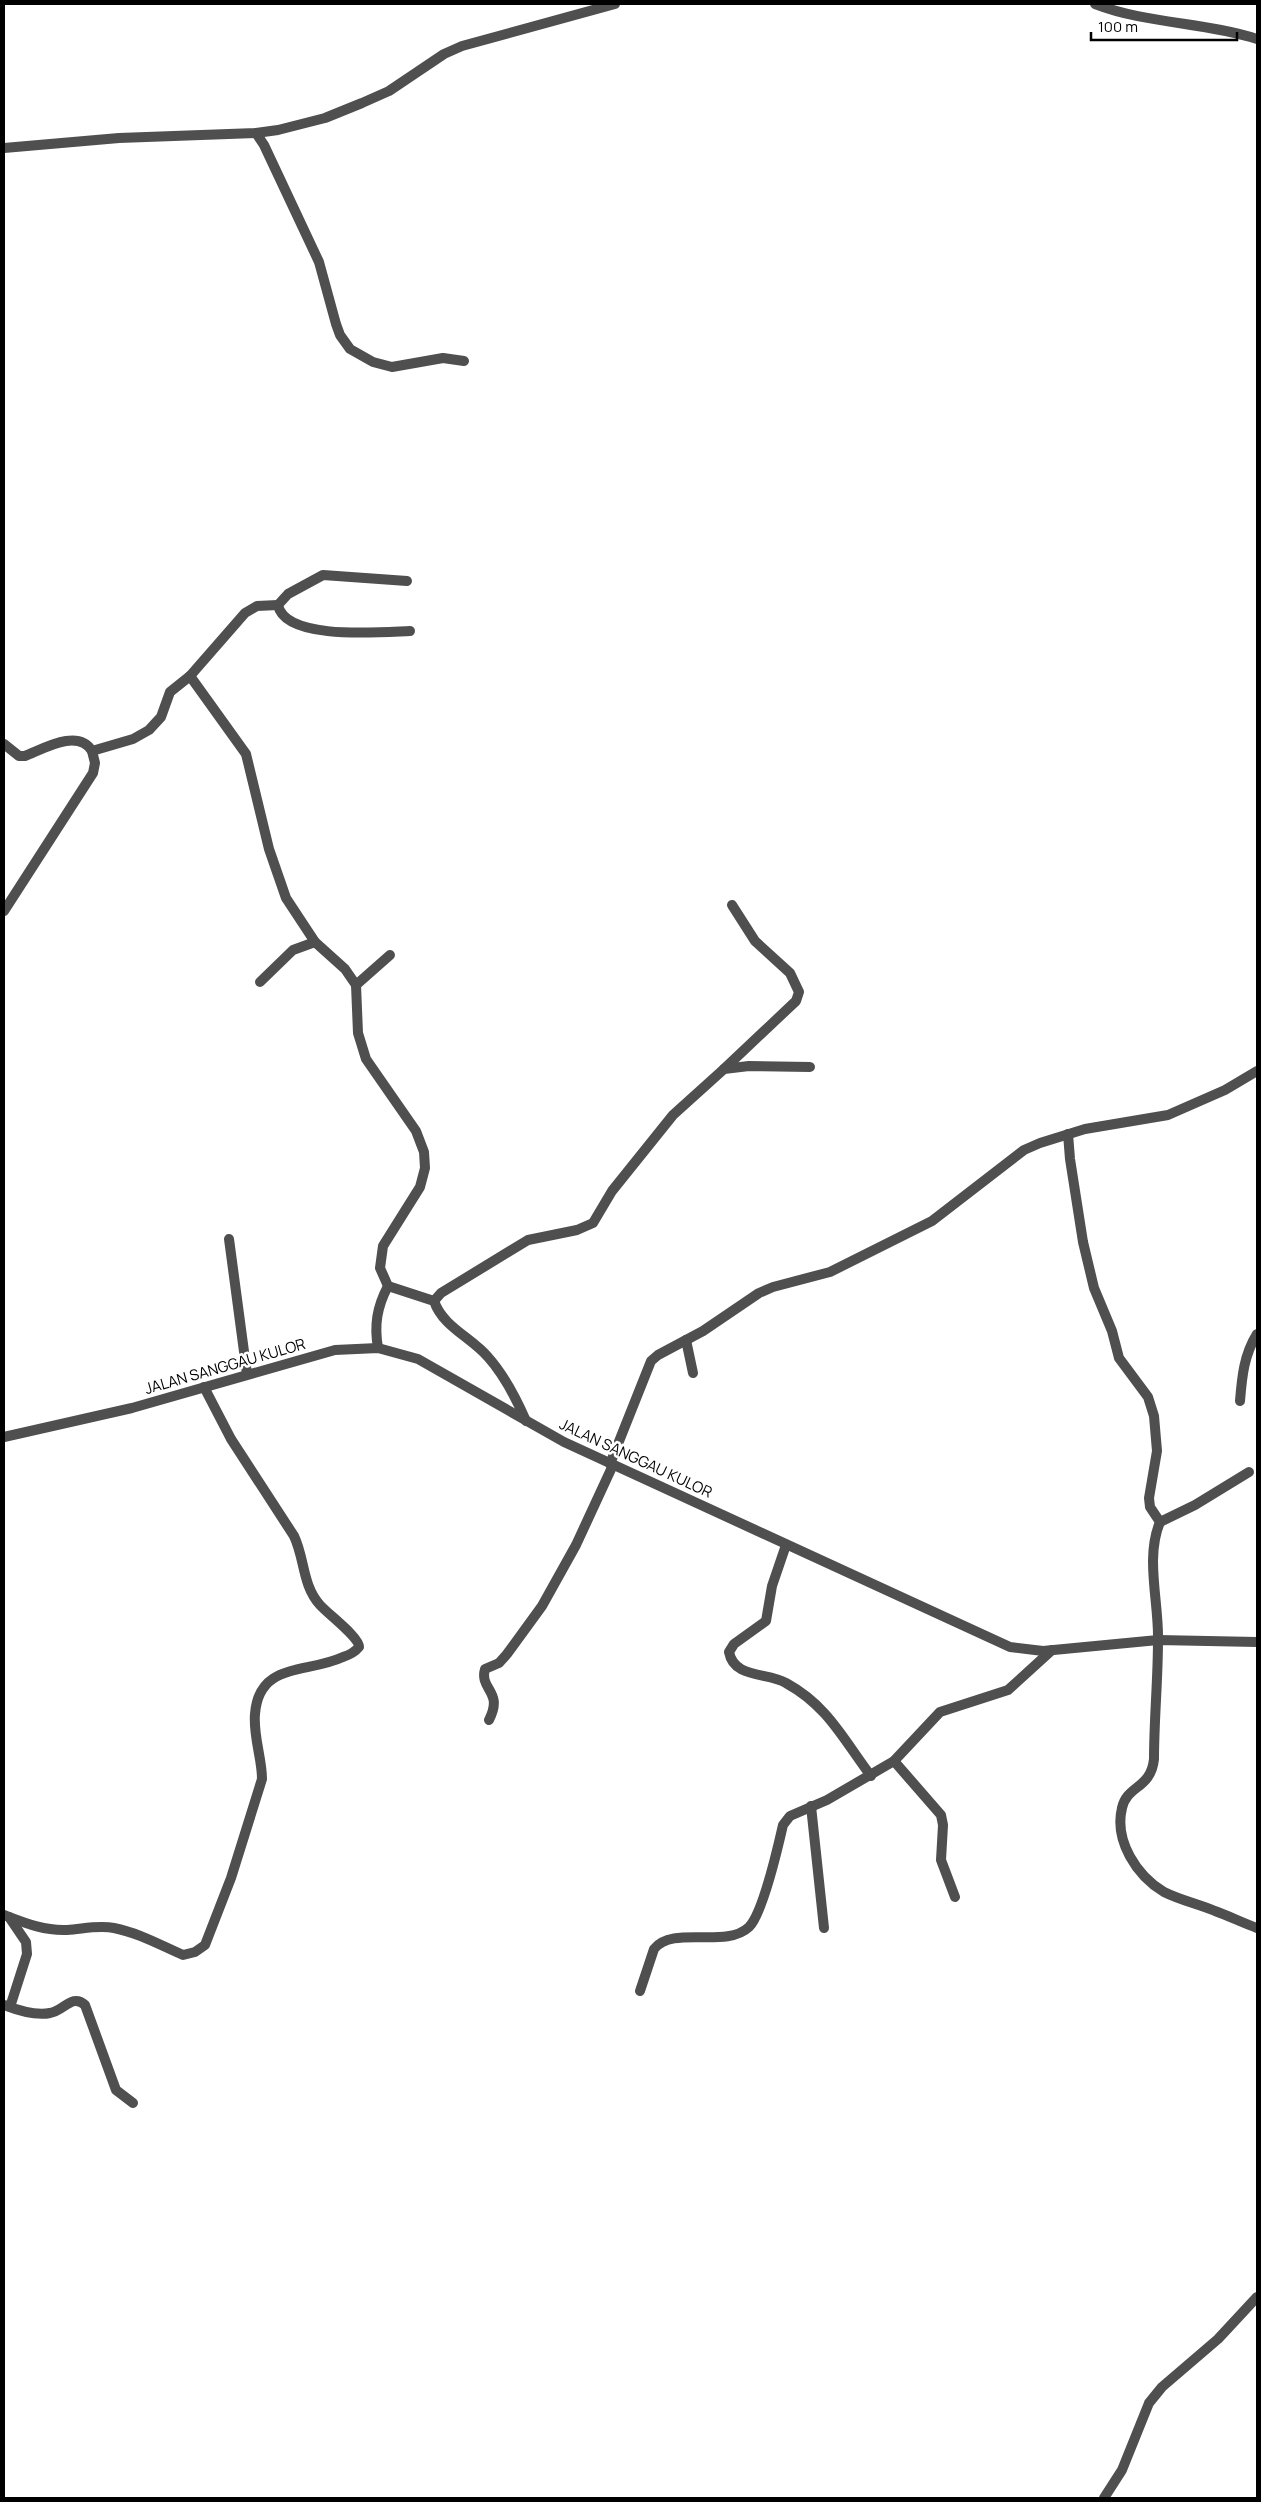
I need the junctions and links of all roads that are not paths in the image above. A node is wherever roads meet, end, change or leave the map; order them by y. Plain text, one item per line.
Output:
1 (615, 4) edge
2 (1095, 4) edge
3 (1257, 39) edge
4 (256, 133) junction
5 (4, 148) edge
6 (464, 360) dead end
7 (407, 581) dead end
8 (278, 606) junction
9 (410, 631) dead end
10 (190, 676) junction
11 (4, 744) edge
12 (92, 751) junction
13 (732, 906) dead end
14 (4, 911) edge
15 (315, 942) junction
16 (390, 955) dead end
17 (260, 982) dead end
18 (356, 985) junction
19 (810, 1068) dead end
20 (724, 1069) junction
21 (1257, 1071) edge
22 (1068, 1134) junction
23 (229, 1239) dead end
24 (388, 1286) junction
25 (434, 1302) junction
26 (1257, 1334) edge
27 (686, 1340) junction
28 (378, 1348) junction
29 (693, 1373) dead end
30 (247, 1374) junction
31 (204, 1387) junction
32 (1240, 1401) dead end
33 (526, 1421) junction
34 (4, 1437) edge
35 (612, 1464) junction
36 (1248, 1472) dead end
37 (1160, 1522) junction
38 (786, 1545) junction
39 (1158, 1640) junction
40 (1257, 1642) edge
41 (1052, 1650) junction
42 (489, 1720) dead end
43 (894, 1761) junction
44 (871, 1776) junction
45 (811, 1806) junction
46 (955, 1897) dead end
47 (7, 1916) edge
48 (824, 1928) dead end
49 (1257, 1928) edge
50 (640, 1991) dead end
51 (9, 2003) edge
52 (133, 2103) dead end
53 (1257, 2297) edge
54 (1104, 2498) edge

1 - 4 street
2 - 3 street
4 - 5 street
4 - 6 street
7 - 8 street
8 - 9 street
8 - 10 street
10 - 12 street
10 - 15 street
11 - 12 street
12 - 14 street
13 - 20 street
15 - 17 street
15 - 18 street
16 - 18 street
18 - 24 street
19 - 20 street
20 - 25 street
21 - 22 street
22 - 27 street
22 - 37 street
23 - 30 street
24 - 25 street
24 - 28 street
25 - 33 street
26 - 32 street
27 - 29 street
27 - 35 street
28 - 30 street, JALAN SANGGAU KULOR
28 - 33 street, JALAN SANGGAU KULOR
30 - 31 street, JALAN SANGGAU KULOR
31 - 34 street, JALAN SANGGAU KULOR
31 - 47 street
33 - 35 street, JALAN SANGGAU KULOR
35 - 38 street, JALAN SANGGAU KULOR
35 - 42 street
36 - 37 street
37 - 39 street
38 - 41 street, JALAN SANGGAU KULOR
38 - 44 street
39 - 40 street, JALAN SANGGAU KULOR
39 - 41 street, JALAN SANGGAU KULOR
39 - 49 street
41 - 43 street
43 - 44 street
43 - 46 street
44 - 45 street
45 - 48 street
45 - 50 street
47 - 51 street
51 - 52 street
53 - 54 street

